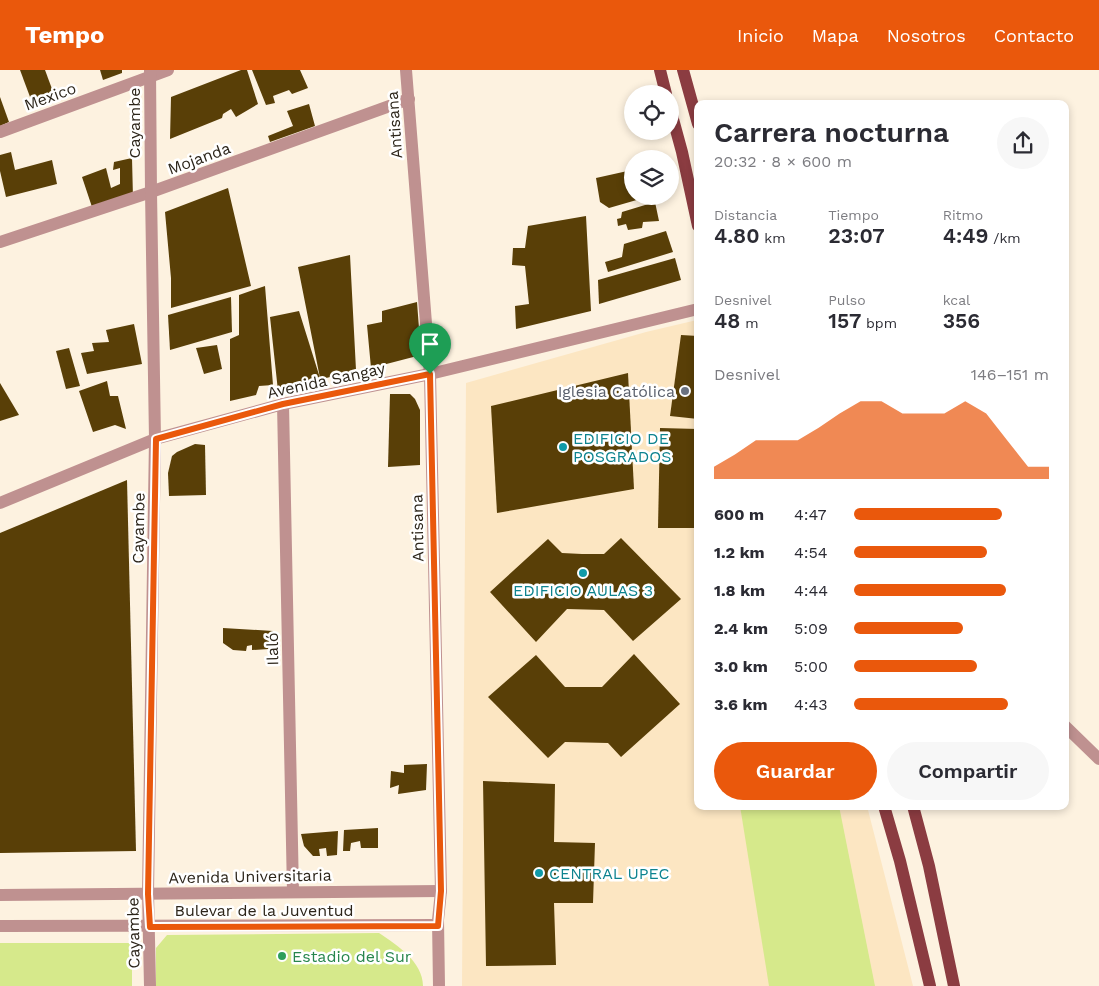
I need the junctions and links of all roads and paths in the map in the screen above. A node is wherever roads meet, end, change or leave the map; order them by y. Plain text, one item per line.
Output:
1 (168, 70) edge
2 (406, 70) edge
3 (660, 70) edge
4 (682, 70) edge
5 (150, 74) edge
6 (664, 85) edge
7 (409, 99) junction
8 (694, 110) edge
9 (0, 132) edge
10 (679, 140) edge
11 (151, 192) junction
12 (694, 208) edge
13 (0, 242) edge
14 (694, 310) edge
15 (430, 374) junction
16 (283, 404) junction
17 (156, 439) junction
18 (0, 503) edge
19 (1069, 730) edge
20 (1099, 759) edge
21 (885, 810) edge
22 (914, 810) edge
23 (441, 891) junction
24 (293, 892) junction
25 (148, 894) junction
26 (0, 895) edge
27 (0, 926) edge
28 (438, 926) junction
29 (150, 927) junction
30 (150, 986) edge
31 (439, 986) edge
32 (930, 986) edge
33 (954, 986) edge

1 - 5 street, Mexico
2 - 7 street, Antisana
3 - 6 main road
4 - 8 main road
5 - 9 street, Mexico
5 - 11 street, Cayambe
7 - 11 street, Mojanda
7 - 15 street, Antisana
10 - 12 main road
11 - 13 street, Mojanda
11 - 17 street, Cayambe
14 - 15 street, Avenida Sangay
15 - 16 street, Avenida Sangay
15 - 23 street, Antisana
16 - 17 street, Avenida Sangay
16 - 24 street, Ilaló
17 - 18 street, Avenida Sangay
17 - 25 street, Cayambe
19 - 20 street
21 - 32 main road
22 - 33 main road
23 - 24 street, Avenida Universitaria
23 - 28 street, Antisana
24 - 25 street, Avenida Universitaria
25 - 26 street, Avenida Universitaria
25 - 29 street, Cayambe
27 - 29 street, Bulevar de la Juventud
28 - 29 street, Bulevar de la Juventud
28 - 31 street, Antisana
29 - 30 street, Cayambe

